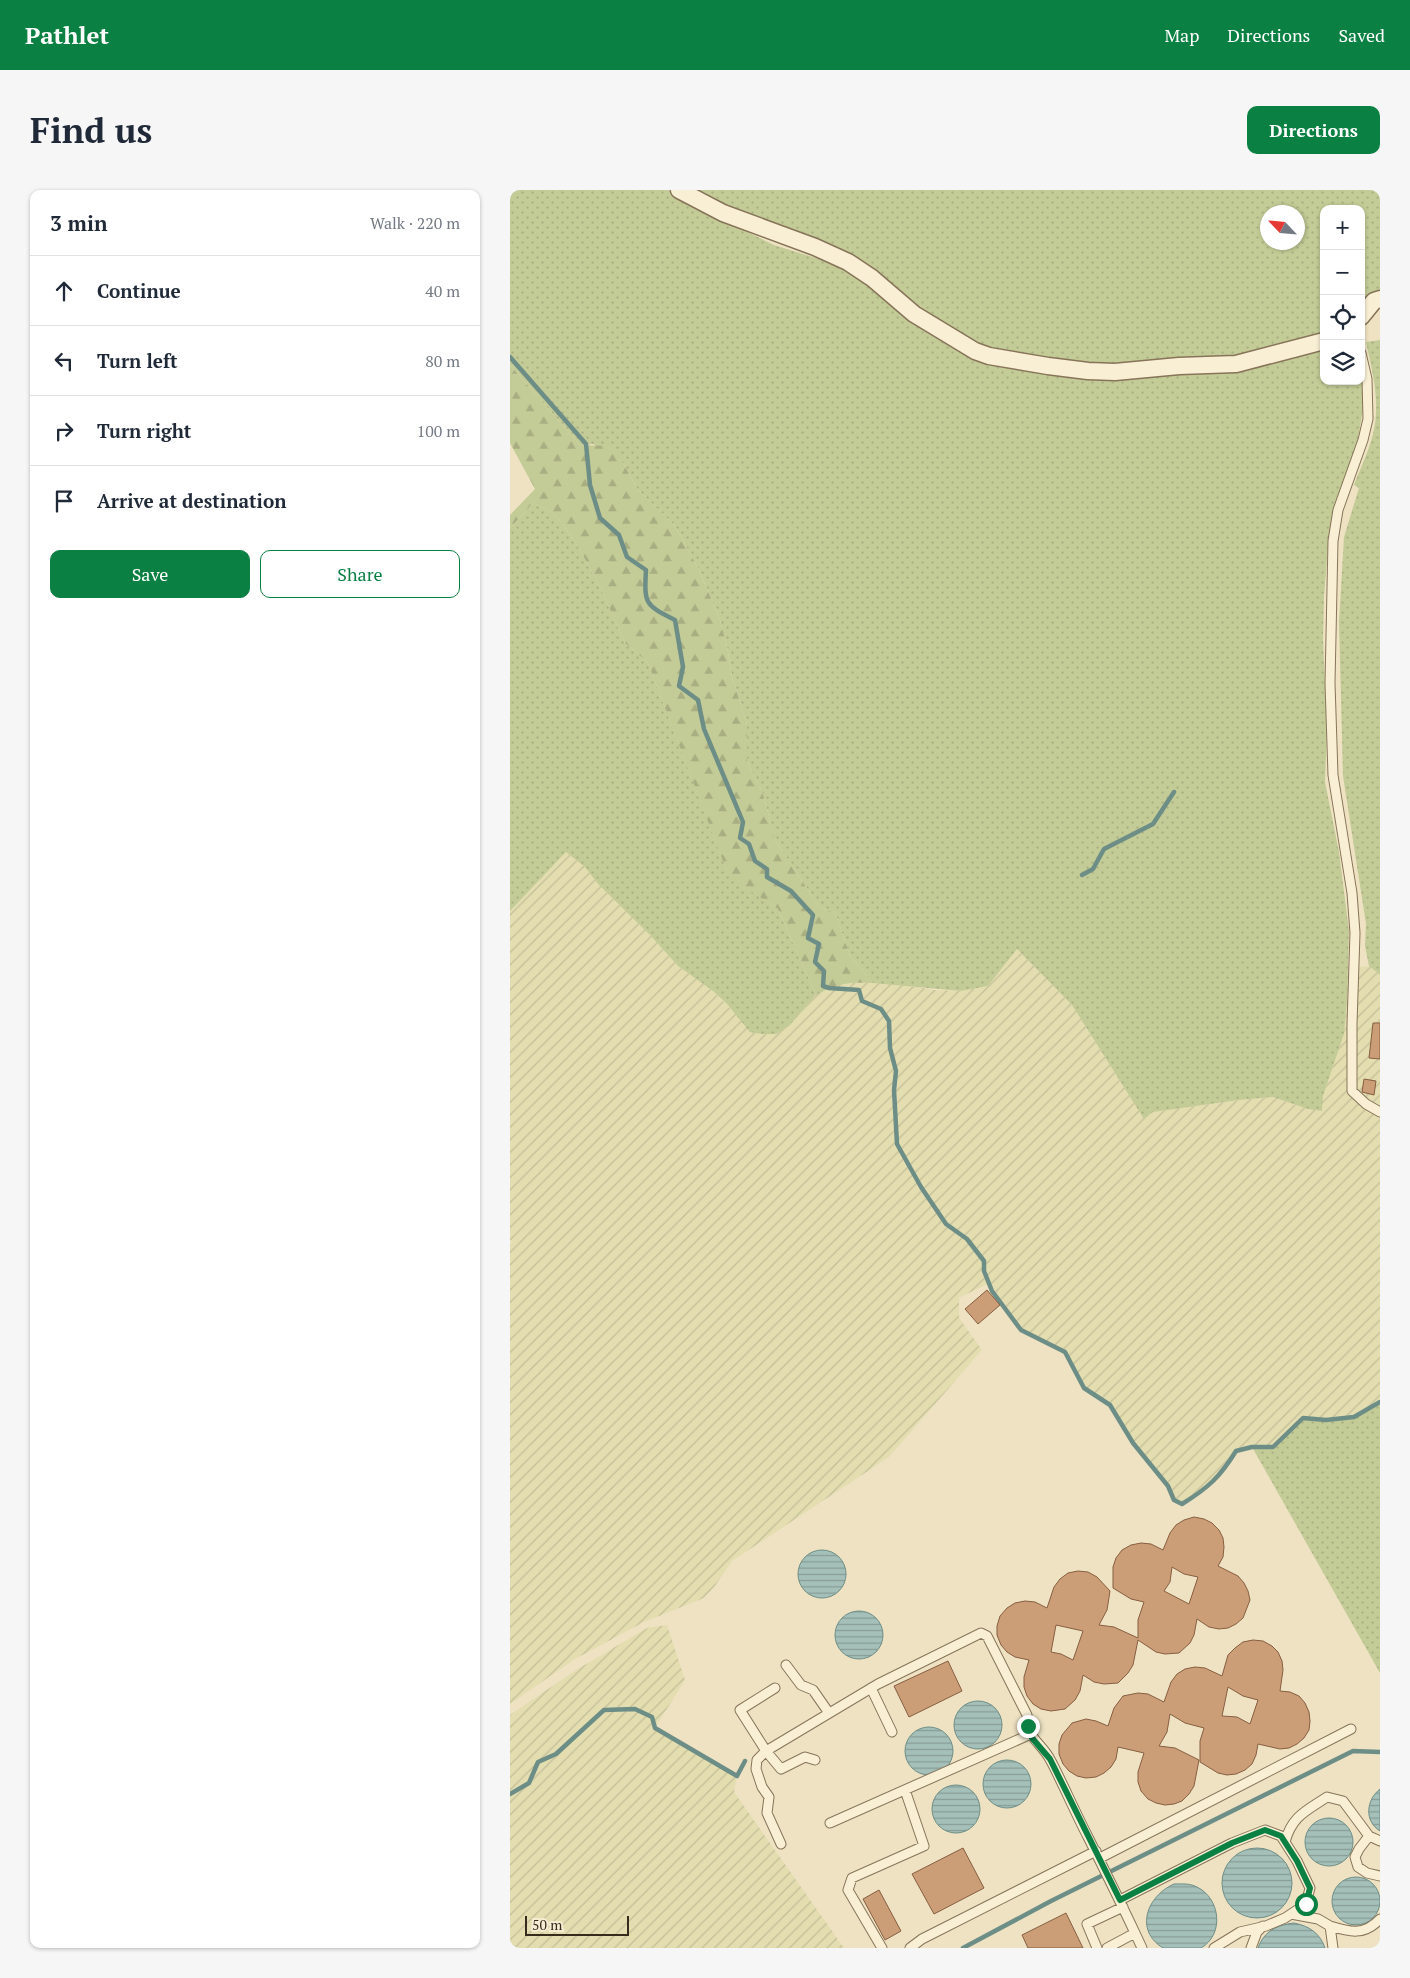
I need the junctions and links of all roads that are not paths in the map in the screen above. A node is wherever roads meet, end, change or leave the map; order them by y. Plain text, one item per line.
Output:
1 (679, 190) edge
2 (1380, 299) edge
3 (1365, 312) edge
4 (1320, 342) edge
5 (1365, 370) edge
6 (1380, 1112) edge
7 (786, 1665) dead end
8 (774, 1688) dead end
9 (871, 1688) junction
10 (829, 1713) junction
11 (1351, 1729) dead end
12 (892, 1732) dead end
13 (1031, 1734) junction
14 (766, 1751) junction
15 (815, 1760) dead end
16 (904, 1790) junction
17 (830, 1823) dead end
18 (1369, 1836) junction
19 (1380, 1841) edge
20 (1285, 1842) junction
21 (781, 1844) dead end
22 (1100, 1858) junction
23 (1380, 1876) edge
24 (1121, 1903) junction
25 (1291, 1914) junction
26 (1380, 1919) edge
27 (1263, 1926) junction
28 (1330, 1926) junction
29 (1135, 1934) junction
30 (882, 1948) edge
31 (910, 1948) edge
32 (1097, 1948) edge
33 (1106, 1948) edge
34 (1143, 1948) edge
35 (1214, 1948) edge
36 (1251, 1948) edge
37 (1333, 1948) edge

1 - 4 street
2 - 3 street
5 - 6 lane
7 - 10 lane
8 - 14 lane
9 - 10 lane
9 - 12 lane
9 - 13 lane
10 - 14 lane
11 - 22 lane
13 - 16 lane
13 - 22 lane
14 - 15 lane
14 - 21 lane
16 - 17 lane
16 - 30 lane
18 - 19 lane
18 - 20 lane
18 - 23 lane
20 - 24 lane
20 - 25 lane
22 - 24 lane
22 - 31 lane
24 - 29 lane
24 - 32 lane
25 - 27 lane
25 - 28 lane
26 - 28 lane
27 - 35 lane
27 - 36 lane
28 - 37 lane
29 - 33 lane
29 - 34 lane

